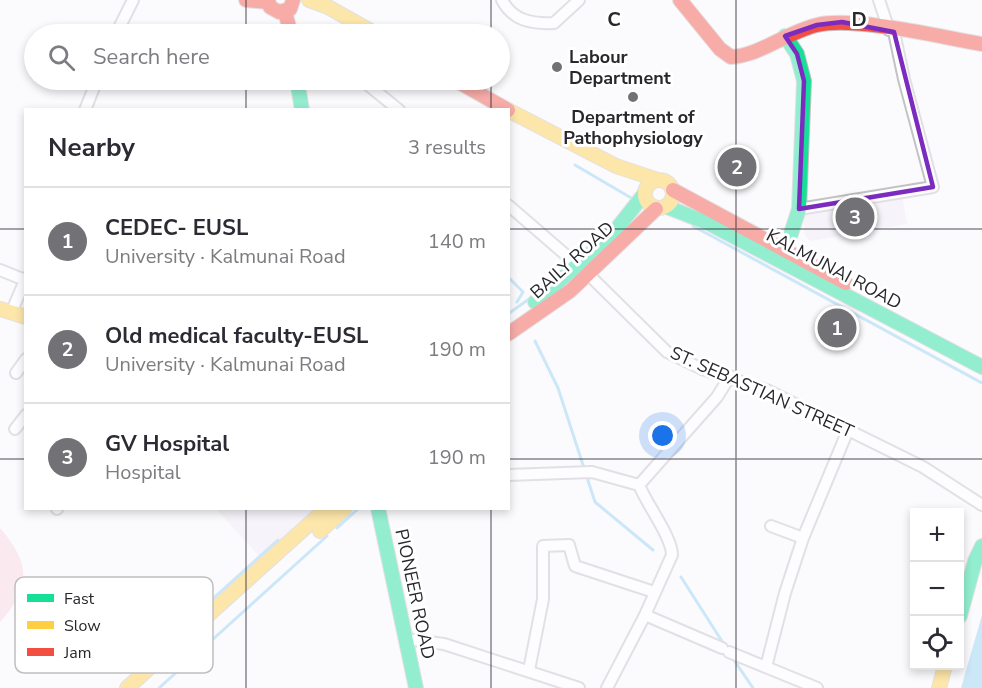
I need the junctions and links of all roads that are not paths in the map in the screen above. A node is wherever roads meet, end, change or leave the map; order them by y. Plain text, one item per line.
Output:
1 (133, 0) edge
2 (246, 0) edge
3 (294, 0) edge
4 (309, 0) edge
5 (502, 0) edge
6 (579, 0) edge
7 (680, 0) edge
8 (879, 0) edge
9 (268, 1) edge
10 (285, 12) junction
11 (121, 24) edge
12 (290, 24) edge
13 (358, 24) edge
14 (891, 31) junction
15 (785, 36) junction
16 (982, 44) edge
17 (93, 90) edge
18 (299, 90) edge
19 (374, 90) edge
20 (472, 90) edge
21 (86, 108) edge
22 (302, 108) edge
23 (397, 108) edge
24 (504, 108) edge
25 (510, 111) edge
26 (616, 166) junction
27 (658, 180) junction
28 (673, 190) junction
29 (645, 193) junction
30 (510, 207) edge
31 (662, 208) junction
32 (799, 209) junction
33 (786, 249) junction
34 (0, 270) edge
35 (584, 271) junction
36 (24, 279) edge
37 (24, 281) edge
38 (5, 311) edge
39 (24, 316) edge
40 (510, 319) edge
41 (510, 333) edge
42 (982, 360) edge
43 (24, 362) edge
44 (982, 367) edge
45 (16, 373) dead end
46 (730, 376) junction
47 (24, 417) edge
48 (15, 429) dead end
49 (848, 430) junction
50 (510, 475) edge
51 (639, 485) junction
52 (982, 505) edge
53 (325, 510) edge
54 (343, 510) edge
55 (378, 510) edge
56 (771, 526) dead end
57 (803, 538) junction
58 (982, 546) edge
59 (654, 592) junction
60 (964, 601) edge
61 (213, 611) edge
62 (645, 615) junction
63 (213, 627) edge
64 (406, 639) junction
65 (766, 667) junction
66 (529, 670) junction
67 (944, 670) edge
68 (144, 673) edge
69 (162, 673) edge
70 (127, 688) edge
71 (145, 688) edge
72 (416, 688) edge
73 (579, 688) edge
74 (607, 688) edge
75 (817, 688) edge
76 (939, 688) edge

1 - 11 street
2 - 9 main road
3 - 10 main road
4 - 13 main road
5 - 6 street
7 - 15 main road
8 - 14 street
9 - 10 main road
10 - 12 main road
14 - 15 main road
14 - 16 main road
14 - 32 street
15 - 32 main road
17 - 21 street
18 - 22 main road
19 - 23 street
20 - 24 main road
25 - 26 main road
26 - 27 main road
26 - 29 main road
27 - 28 main road
27 - 29 main road
28 - 31 main road
28 - 33 main road, KALMUNAI ROAD
29 - 31 main road
29 - 35 main road, BAILY ROAD
30 - 35 street, ST. SEBASTIAN STREET
31 - 35 main road, BAILY ROAD
31 - 44 main road, KALMUNAI ROAD
32 - 33 main road
33 - 42 main road, KALMUNAI ROAD
34 - 36 street
35 - 40 main road, BAILY ROAD
35 - 41 main road, BAILY ROAD
35 - 46 street, ST. SEBASTIAN STREET
37 - 38 street
38 - 39 main road
43 - 45 street
46 - 49 street, ST. SEBASTIAN STREET
46 - 51 street
47 - 48 street
49 - 52 street, ST. SEBASTIAN STREET
49 - 57 street
50 - 51 street
51 - 59 street
53 - 61 main road
54 - 63 main road
55 - 64 main road, PIONEER ROAD
56 - 57 street
57 - 65 street
58 - 60 main road
59 - 62 street
59 - 66 street
62 - 65 street
62 - 74 street
64 - 66 street
64 - 72 main road, PIONEER ROAD
65 - 75 street
66 - 73 street
67 - 76 main road
68 - 70 main road
69 - 71 main road

